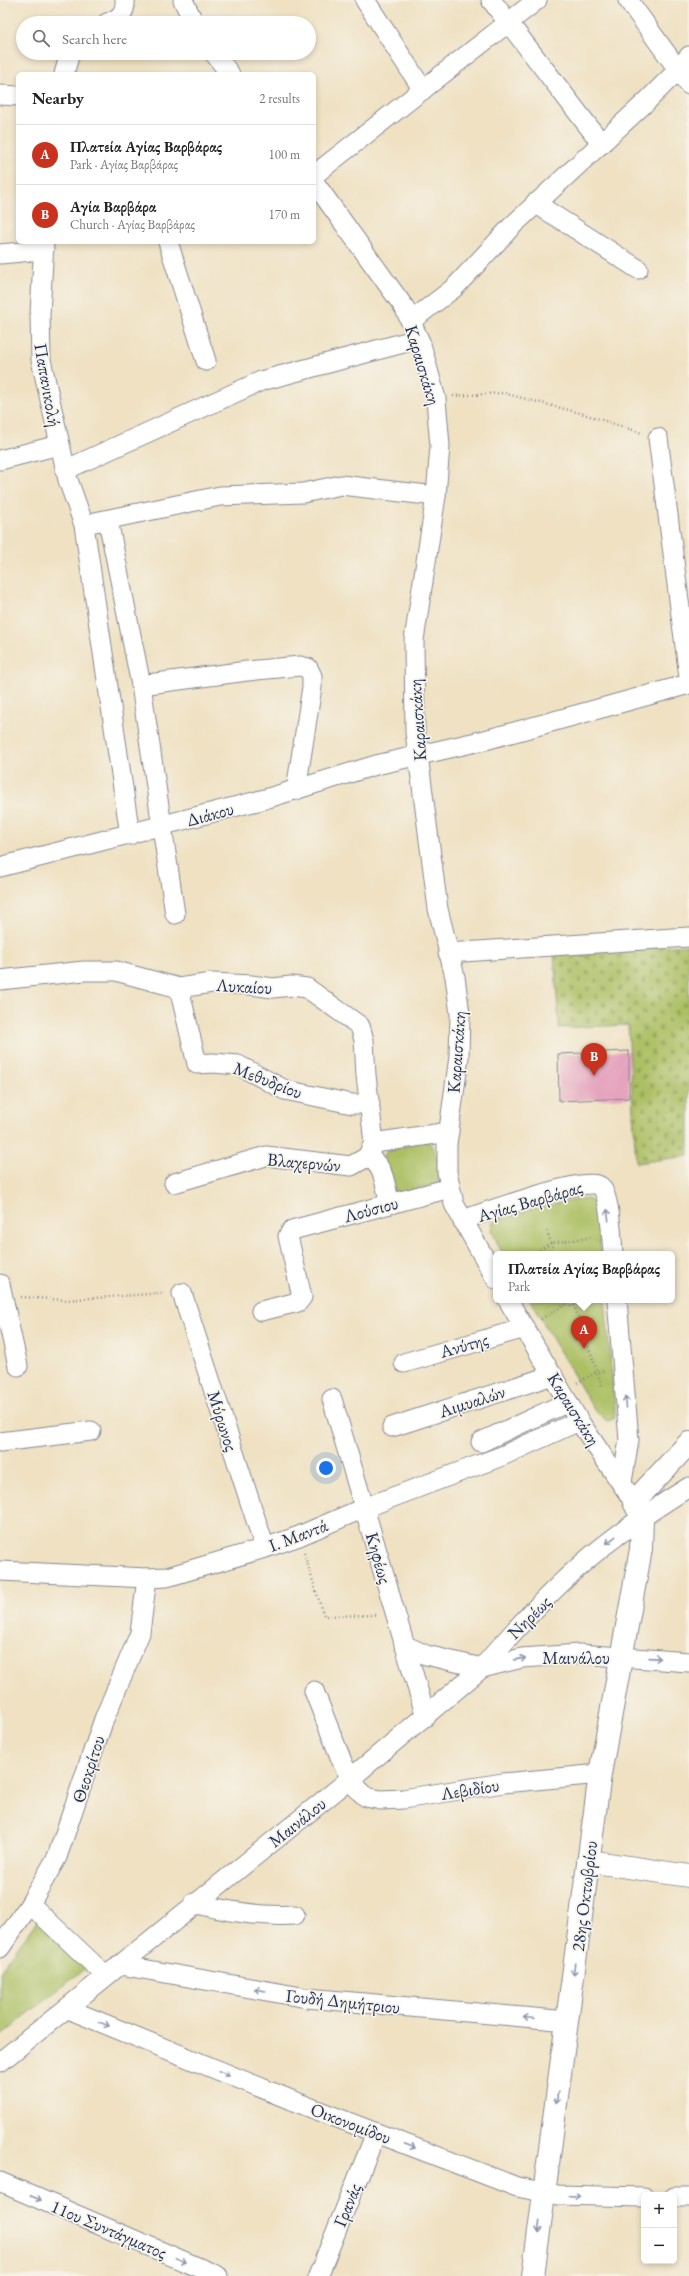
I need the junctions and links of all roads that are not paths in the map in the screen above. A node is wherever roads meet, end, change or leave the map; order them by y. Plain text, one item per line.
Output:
1 (125, 0) edge
2 (183, 0) edge
3 (365, 0) edge
4 (491, 0) edge
5 (538, 0) edge
6 (628, 0) edge
7 (120, 16) edge
8 (191, 16) edge
9 (508, 23) junction
10 (68, 60) edge
11 (219, 60) edge
12 (685, 70) edge
13 (65, 72) edge
14 (228, 72) edge
15 (422, 90) junction
16 (0, 95) edge
17 (16, 96) edge
18 (602, 144) junction
19 (316, 173) edge
20 (316, 185) edge
21 (534, 203) junction
22 (169, 244) edge
23 (44, 246) edge
24 (0, 254) edge
25 (638, 269) dead end
26 (411, 321) junction
27 (418, 339) junction
28 (206, 361) dead end
29 (658, 438) road end
30 (59, 445) junction
31 (0, 460) edge
32 (65, 470) junction
33 (436, 496) junction
34 (108, 520) junction
35 (84, 524) junction
36 (689, 677) edge
37 (689, 684) edge
38 (141, 685) junction
39 (418, 755) junction
40 (296, 790) junction
41 (162, 826) junction
42 (130, 835) junction
43 (0, 867) edge
44 (175, 914) dead end
45 (689, 937) edge
46 (448, 953) junction
47 (0, 980) edge
48 (179, 988) junction
49 (370, 1104) junction
50 (449, 1132) junction
51 (371, 1150) junction
52 (174, 1183) dead end
53 (450, 1188) junction
54 (390, 1204) junction
55 (462, 1220) junction
56 (613, 1251) edge
57 (493, 1274) edge
58 (1, 1288) edge
59 (182, 1293) road end
60 (510, 1303) edge
61 (617, 1303) edge
62 (261, 1311) dead end
63 (525, 1328) junction
64 (404, 1362) dead end
65 (18, 1366) dead end
66 (561, 1390) junction
67 (332, 1399) dead end
68 (579, 1421) junction
69 (392, 1428) dead end
70 (91, 1431) dead end
71 (629, 1434) junction
72 (0, 1442) edge
73 (481, 1442) dead end
74 (689, 1443) edge
75 (607, 1460) junction
76 (622, 1482) junction
77 (689, 1486) edge
78 (364, 1508) junction
79 (638, 1509) junction
80 (265, 1548) junction
81 (0, 1571) edge
82 (147, 1578) junction
83 (404, 1645) junction
84 (622, 1657) junction
85 (689, 1662) edge
86 (482, 1668) junction
87 (314, 1691) dead end
88 (426, 1717) junction
89 (600, 1774) junction
90 (350, 1779) junction
91 (588, 1861) junction
92 (689, 1876) edge
93 (194, 1903) junction
94 (30, 1904) junction
95 (295, 1915) dead end
96 (0, 1948) edge
97 (113, 1971) junction
98 (68, 2009) junction
99 (568, 2021) junction
100 (0, 2062) edge
101 (376, 2133) junction
102 (0, 2182) edge
103 (543, 2193) junction
104 (641, 2197) edge
105 (677, 2197) edge
106 (689, 2197) edge
107 (218, 2276) edge
108 (318, 2276) edge
109 (533, 2276) edge

1 - 7 street
2 - 8 street
3 - 15 street
4 - 9 street
5 - 9 street
6 - 12 street
9 - 15 street
9 - 18 street
10 - 13 street
11 - 14 street
12 - 18 street
15 - 19 street
16 - 17 street
18 - 21 street
20 - 26 street, Καραισκάκη
21 - 25 street
21 - 26 street
22 - 28 street
23 - 24 street
23 - 30 street, Παπανικολή
26 - 27 street, Καραισκάκη
27 - 32 street
27 - 33 street, Καραισκάκη
29 - 36 street
30 - 31 street
30 - 32 street, Παπανικολή
32 - 35 street, Παπανικολή
33 - 34 street
33 - 39 street, Καραισκάκη
34 - 35 street
34 - 38 street
35 - 42 street, Παπανικολή
37 - 39 street, Διάκου
38 - 40 street
38 - 41 street
39 - 40 street, Διάκου
39 - 46 street, Καραισκάκη
40 - 41 street, Διάκου
41 - 42 street, Διάκου
41 - 44 street
42 - 43 street, Διάκου
45 - 46 street
46 - 50 street, Καραισκάκη
47 - 48 street, Λυκαίου
48 - 49 street, Μεθυδρίου
48 - 49 street, Λυκαίου
49 - 51 street, Λυκαίου
50 - 51 street, Βλαχερνών
50 - 53 street, Καραισκάκη
51 - 52 street, Βλαχερνών
51 - 54 street
53 - 54 street, Λούσιου
53 - 55 street, Καραισκάκη
54 - 62 street, Λούσιου
56 -> 55 street, Αγίας Βαρβάρας
55 - 57 street, Καραισκάκη
58 - 65 street
59 - 80 street, Μύρωνος
60 - 63 street, Καραισκάκη
71 -> 61 street
63 - 64 street, Ανύτης
63 - 66 street, Καραισκάκη
66 - 68 street, Καραισκάκη
66 - 69 street, Αιμυαλών
66 - 73 street
67 - 78 street, Κηφέως
68 - 75 street, Καραισκάκη
68 - 78 street, Ι. Μαντά
70 - 72 street
71 - 75 street
71 - 76 street
74 - 79 main road
75 - 76 street, Καραισκάκη
76 - 79 street, Καραισκάκη
77 - 79 street, Νηρέως
78 - 80 street, Ι. Μαντά
78 - 83 street, Κηφέως
79 - 84 main road, 28ης Οκτωβρίου
79 -> 86 street, Νηρέως
80 - 82 street, Ι. Μαντά
81 - 82 street, Ι. Μαντά
82 - 94 street, Θεοκρίτου
83 - 86 street
83 - 88 street, Κηφέως
84 -> 85 street, Μαινάλου
86 -> 84 street, Μαινάλου
84 - 89 main road, 28ης Οκτωβρίου
86 - 88 street, Μαινάλου
87 - 90 street, Λεβιδίου
88 - 90 street, Μαινάλου
89 - 90 street, Λεβιδίου
89 - 91 main road, 28ης Οκτωβρίου
90 - 93 street, Μαινάλου
91 - 92 main road
91 -> 99 main road, 28ης Οκτωβρίου
93 - 95 street
93 - 97 street, Μαινάλου
94 - 96 street, Θεοκρίτου
94 - 97 street
97 - 98 street, Μαινάλου
99 -> 97 street, Γουδή Δημήτριου
98 - 100 street, Μαινάλου
98 -> 101 street, Οικονομίδου
99 -> 103 main road, 28ης Οκτωβρίου
101 -> 103 street, Οικονομίδου
101 - 108 street, Γρανάς
102 -> 107 street, 11ου Συντάγματος
103 -> 104 street, Οικονομίδου
103 -> 109 main road, 28ης Οκτωβρίου
105 - 106 street

